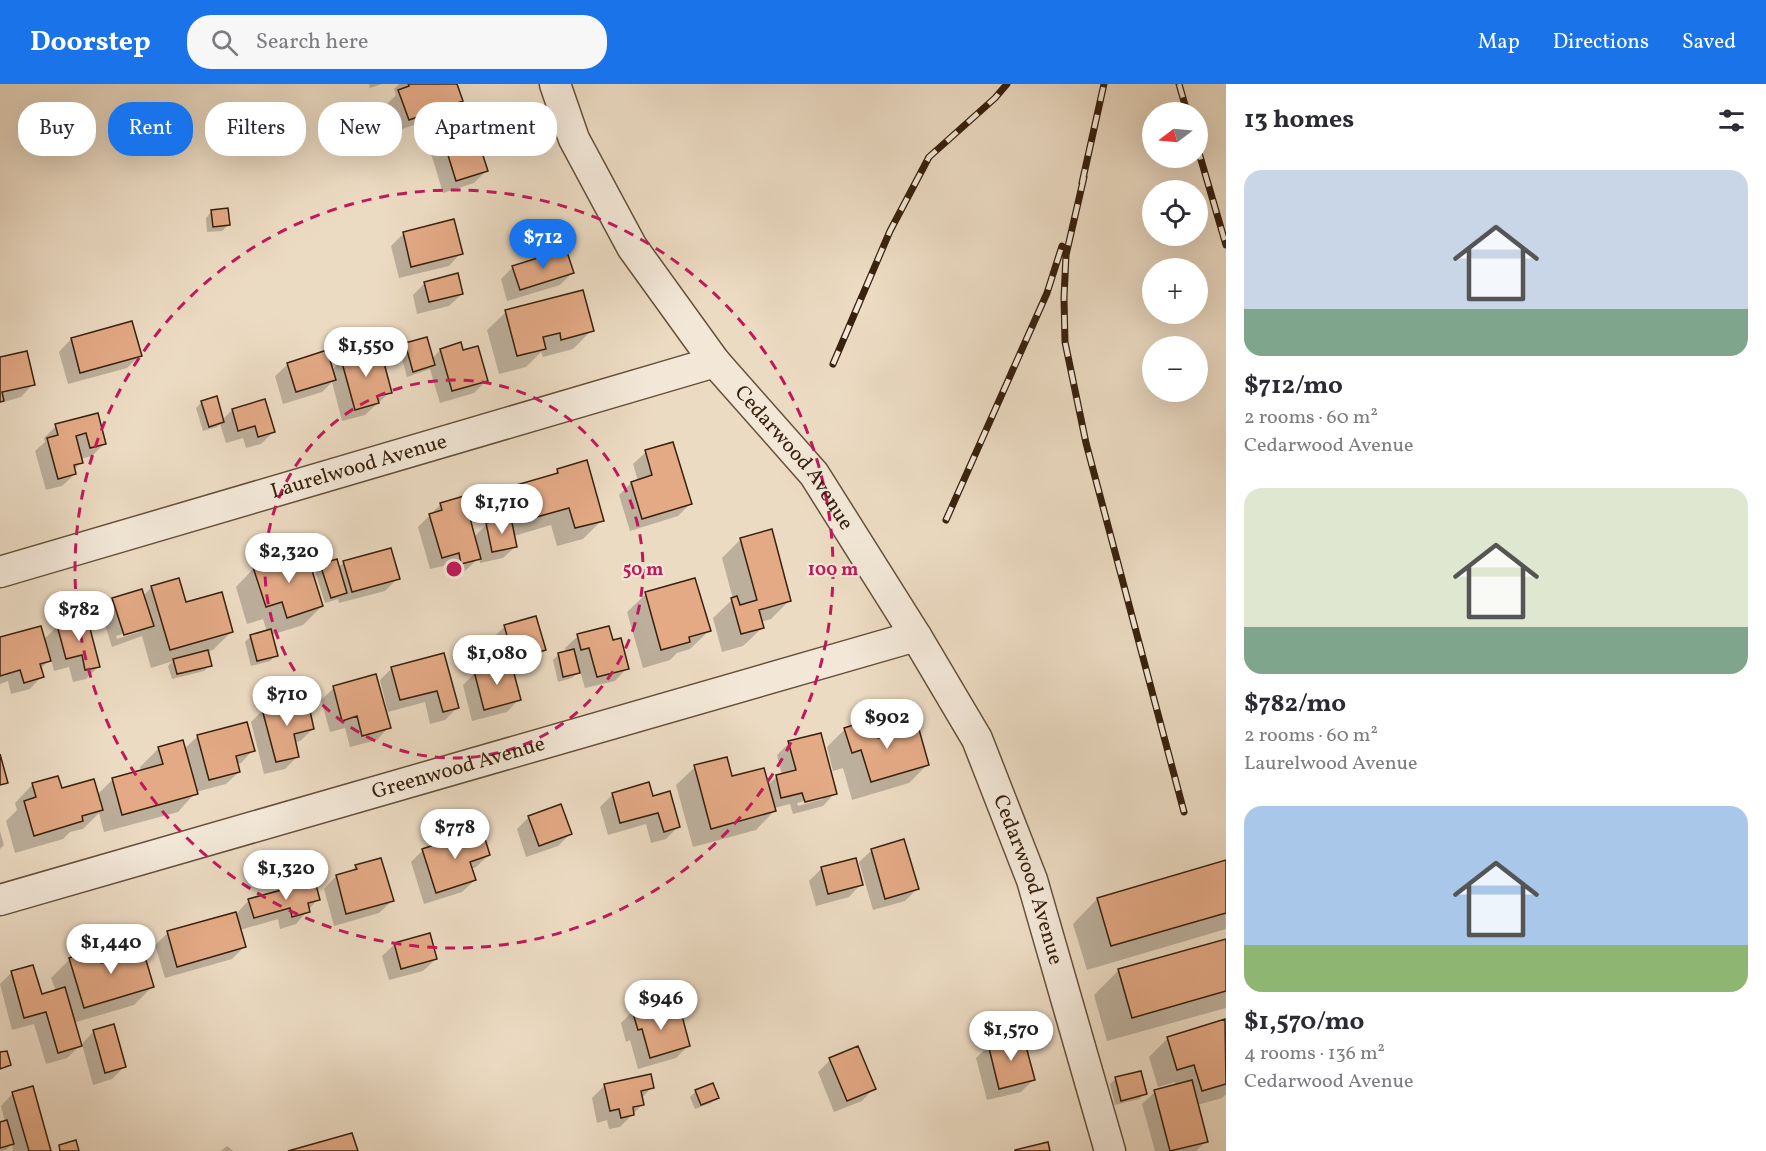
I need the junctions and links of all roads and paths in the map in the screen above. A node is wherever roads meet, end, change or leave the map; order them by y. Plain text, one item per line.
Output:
1 (555, 84) edge
2 (715, 362) junction
3 (0, 572) edge
4 (916, 636) junction
5 (0, 900) edge
6 (1110, 1151) edge

1 - 2 street, Cedarwood Avenue
2 - 3 street, Laurelwood Avenue
2 - 4 street, Cedarwood Avenue
4 - 5 street, Greenwood Avenue
4 - 6 street, Cedarwood Avenue

